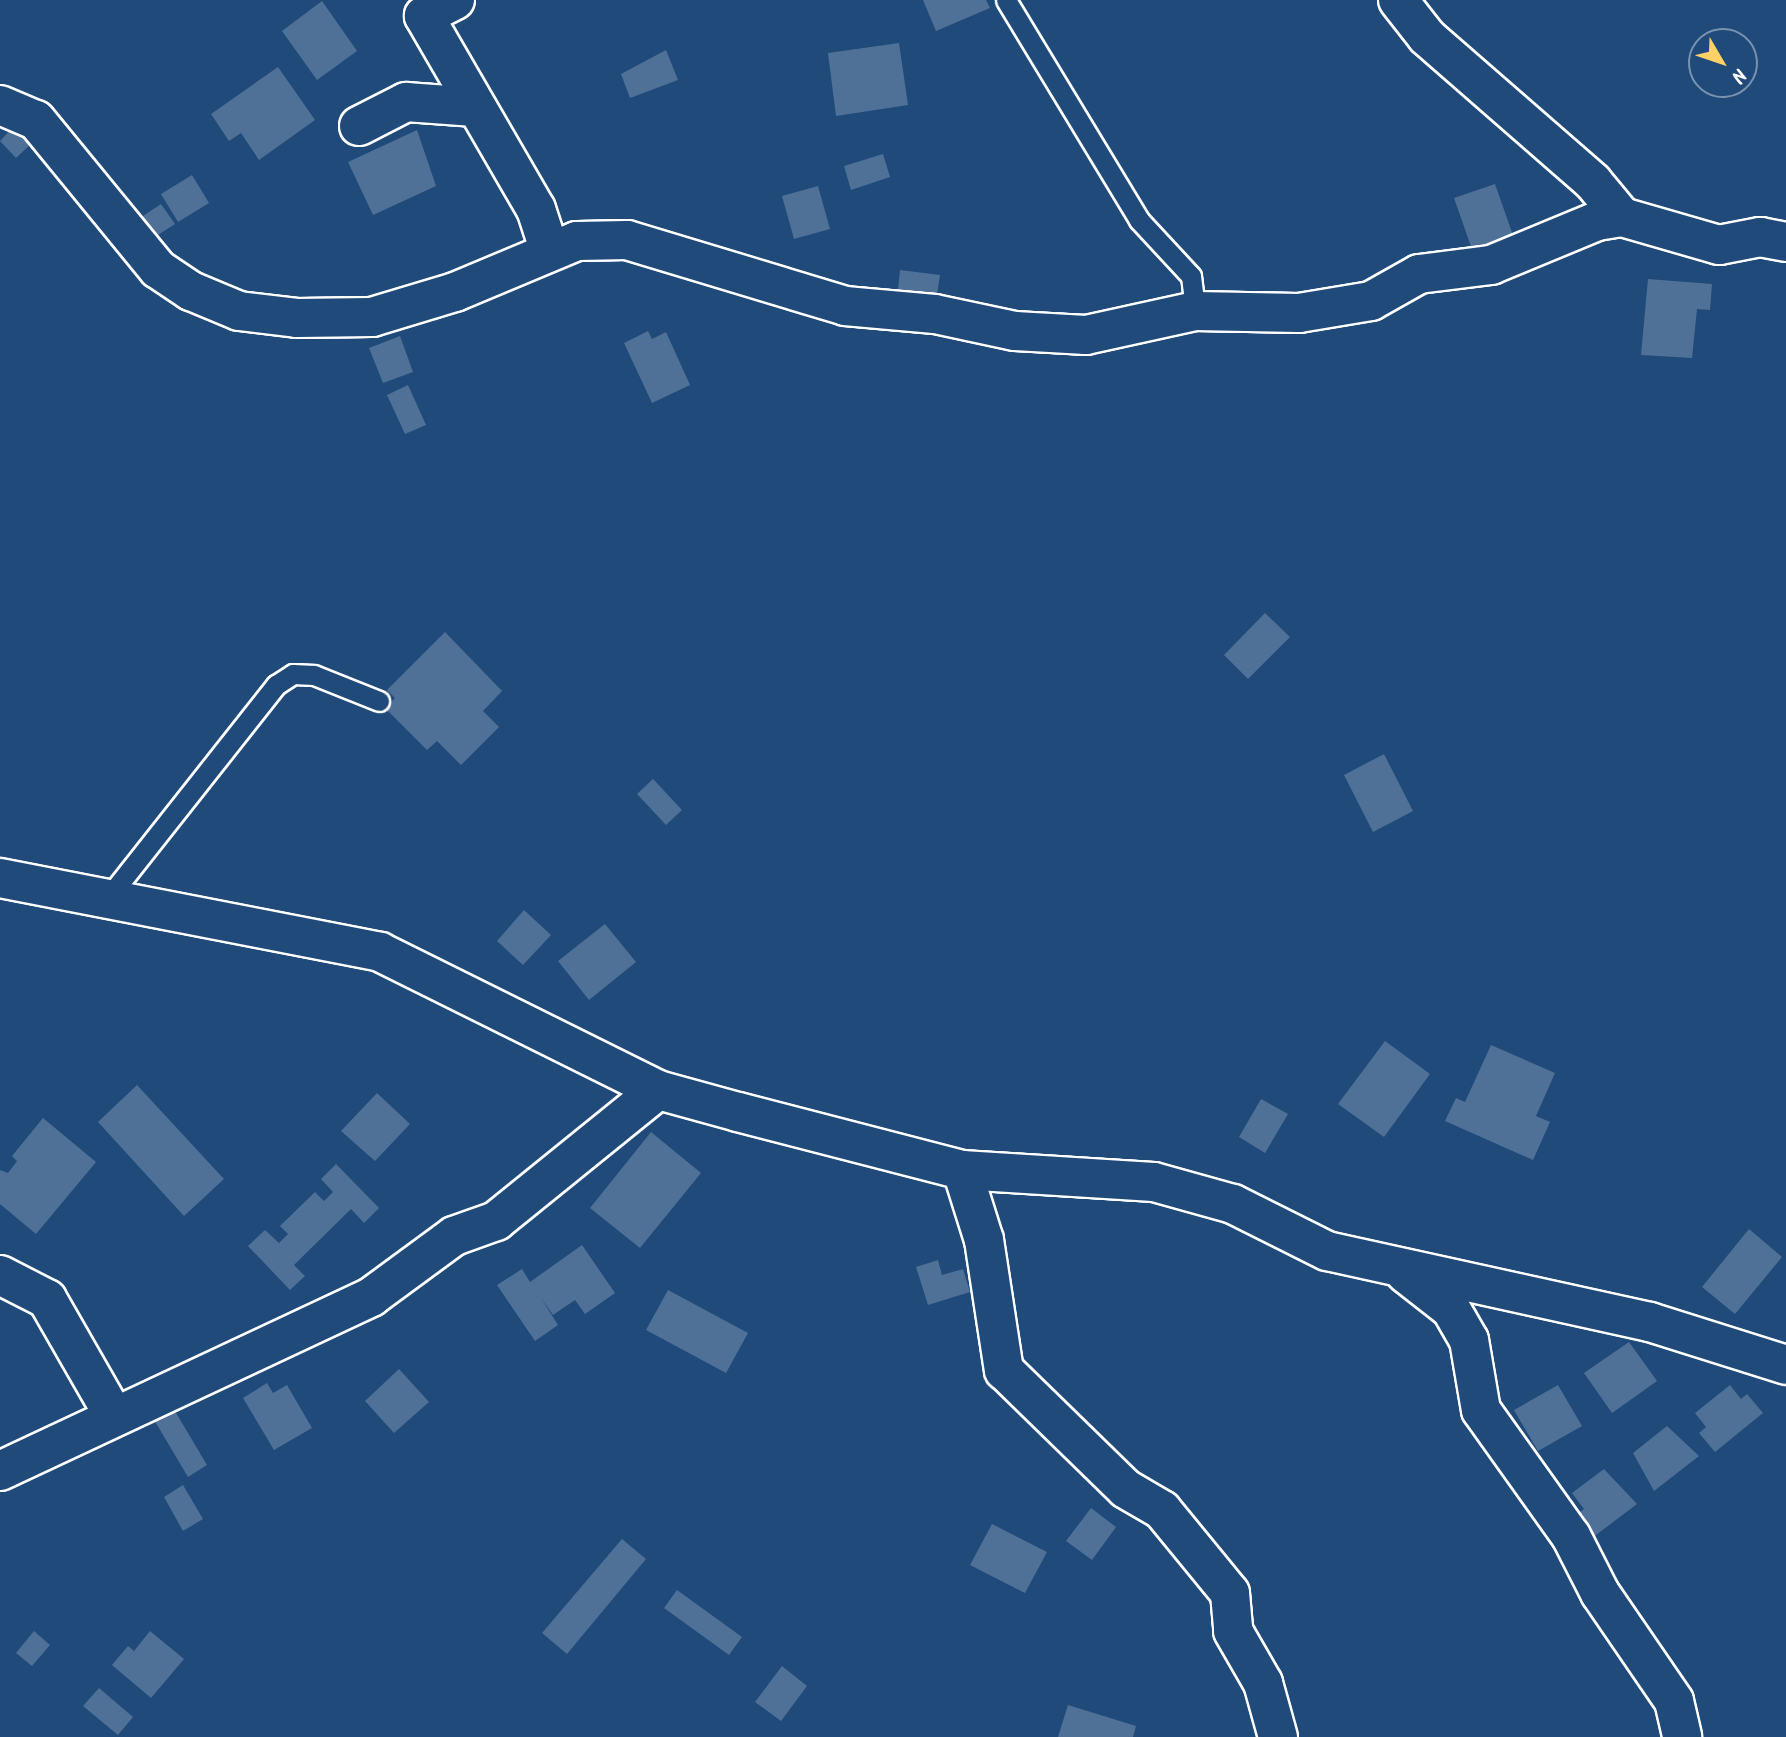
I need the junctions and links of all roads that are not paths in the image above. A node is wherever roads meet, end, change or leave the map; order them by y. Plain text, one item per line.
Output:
1 (455, 0) edge
2 (1006, 0) edge
3 (1398, 0) edge
4 (0, 105) edge
5 (475, 107) junction
6 (359, 125) dead end
7 (1622, 217) junction
8 (1786, 242) edge
9 (549, 249) junction
10 (1195, 311) junction
11 (379, 701) dead end
12 (0, 878) edge
13 (107, 899) junction
14 (658, 1090) junction
15 (962, 1170) junction
16 (1395, 1266) junction
17 (0, 1275) edge
18 (1786, 1365) edge
19 (114, 1416) junction
20 (0, 1471) edge
21 (1278, 1737) edge
22 (1682, 1737) edge

1 - 5 street
2 - 10 lane
3 - 7 street
4 - 9 street
5 - 6 street
5 - 9 street
7 - 8 street
7 - 10 street
9 - 10 street
11 - 13 lane
12 - 13 street
13 - 14 street
14 - 15 street
14 - 19 street
15 - 16 street
15 - 21 street
16 - 18 street
16 - 22 street
17 - 19 street
19 - 20 street

